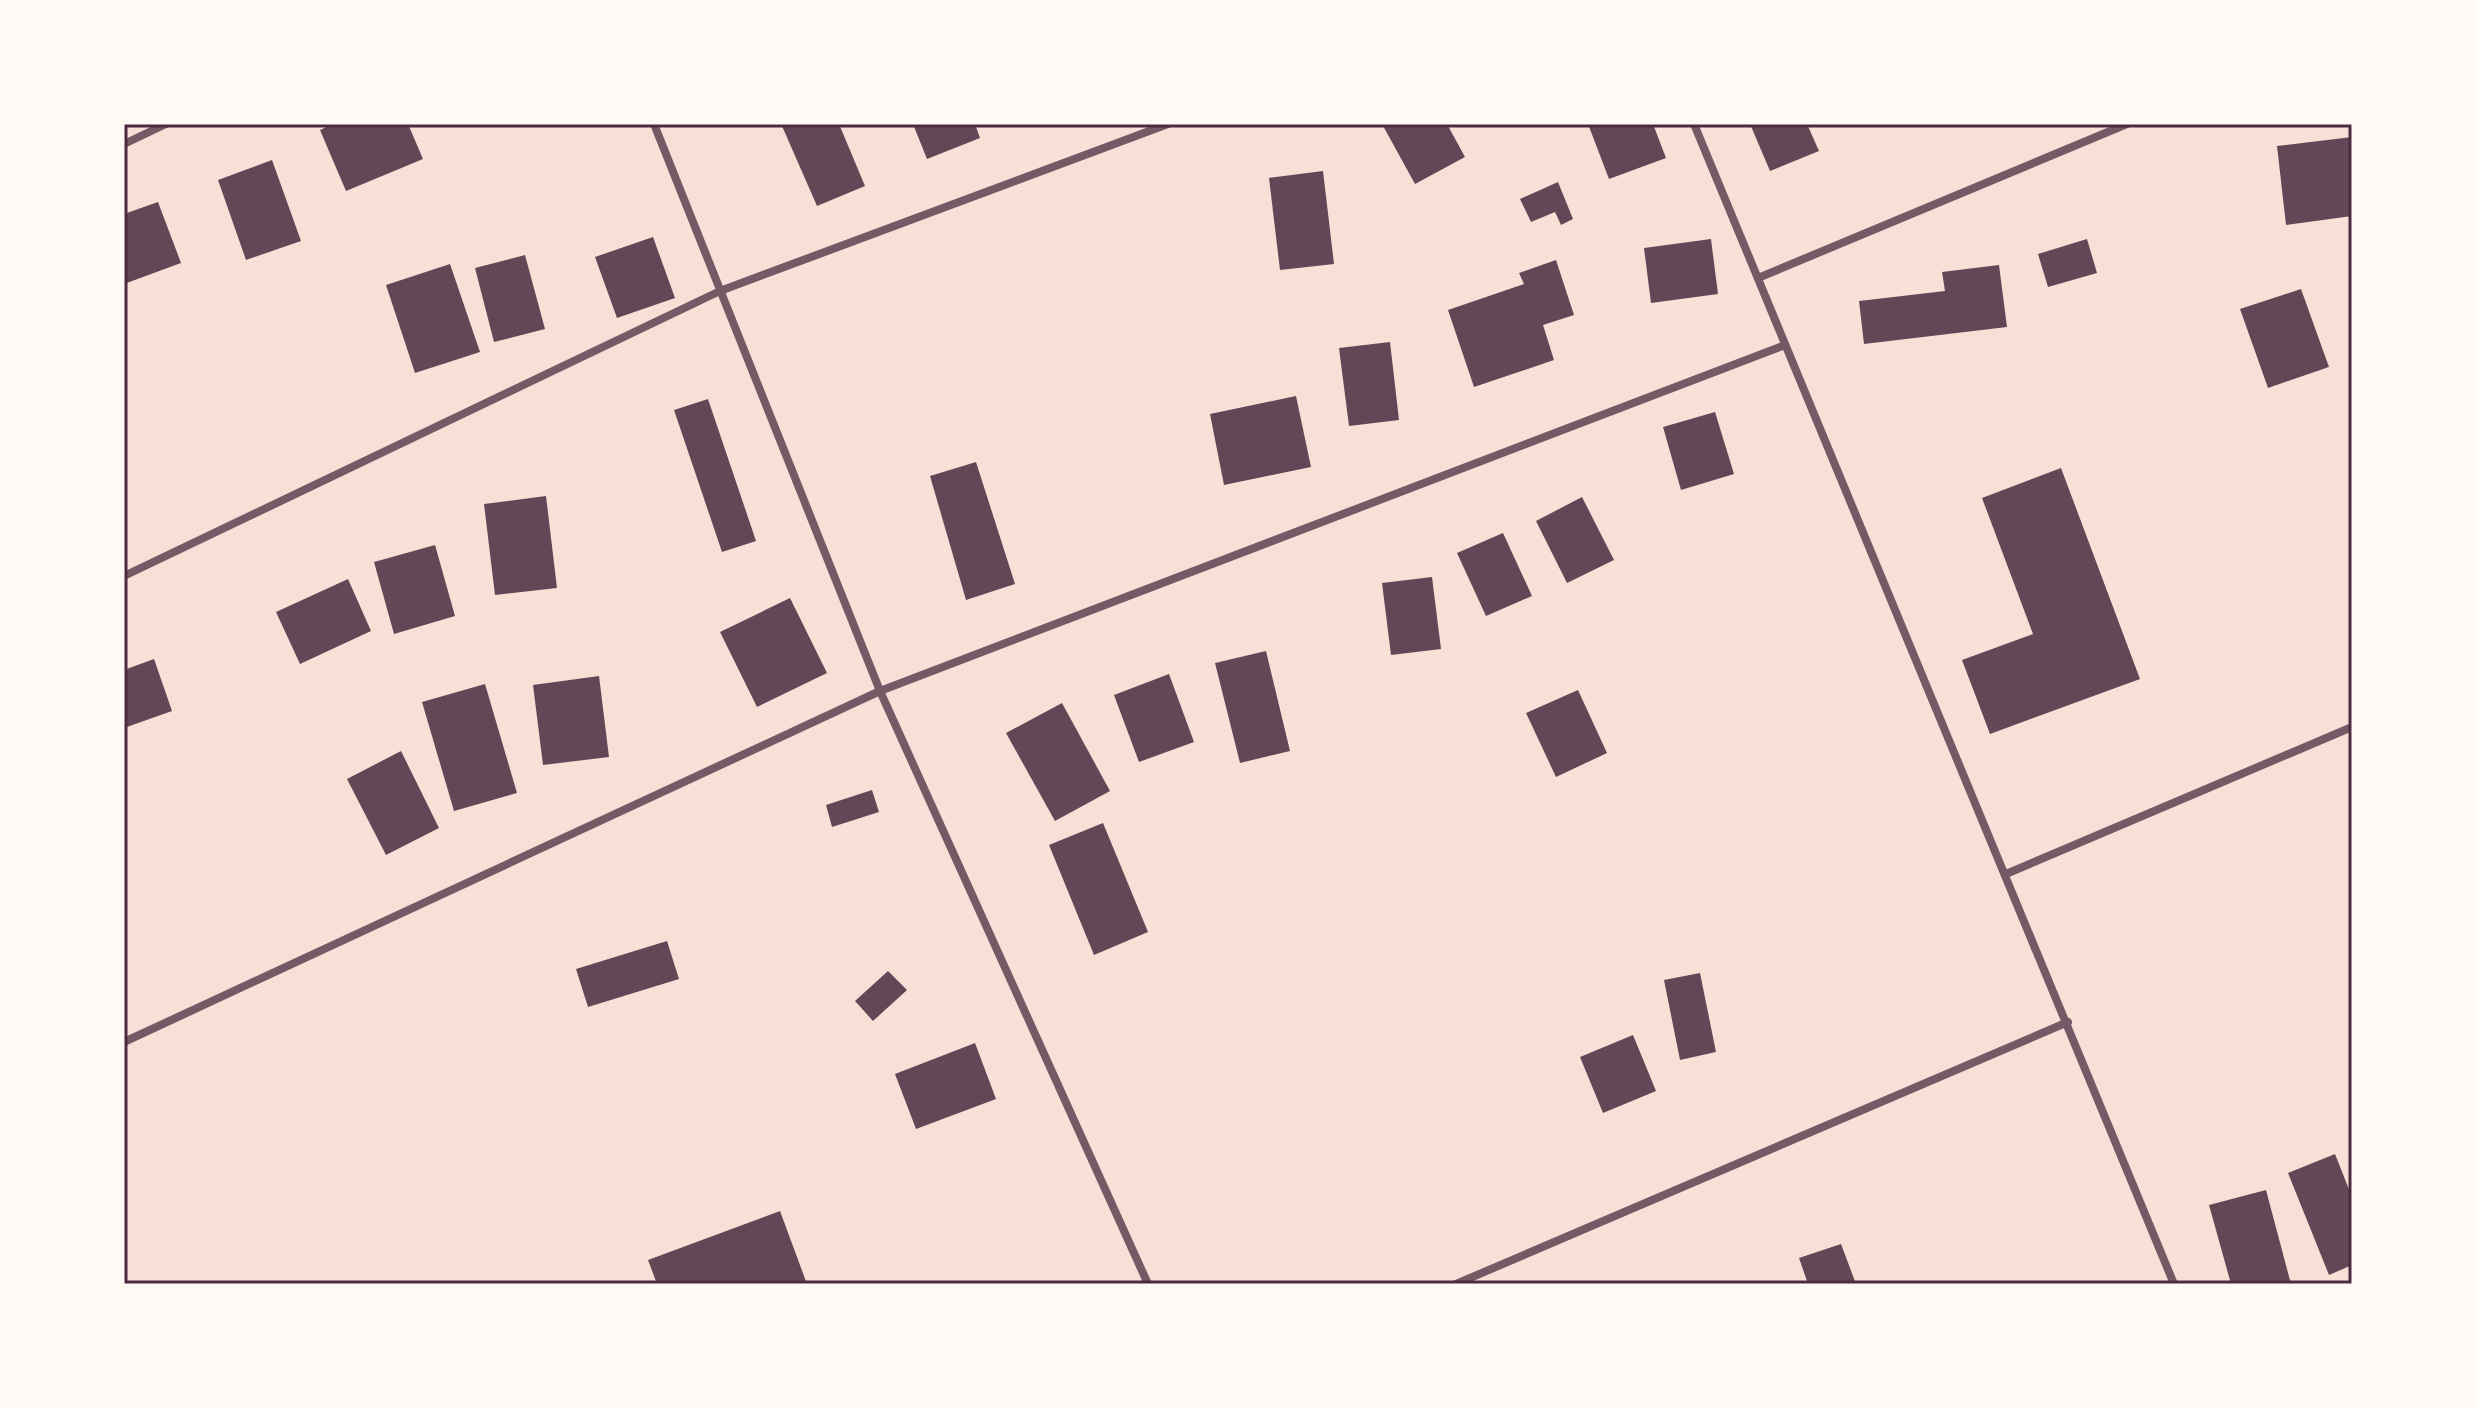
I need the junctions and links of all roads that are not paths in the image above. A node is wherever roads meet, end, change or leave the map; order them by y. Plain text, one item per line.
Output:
1 (166, 124) edge
2 (654, 124) edge
3 (1168, 124) edge
4 (1694, 124) edge
5 (2127, 124) edge
6 (124, 144) edge
7 (1758, 278) junction
8 (720, 291) junction
9 (1785, 345) junction
10 (124, 576) edge
11 (880, 691) junction
12 (2352, 727) edge
13 (2006, 874) junction
14 (2068, 1022) junction
15 (124, 1042) edge
16 (1148, 1284) edge
17 (1456, 1284) edge
18 (2174, 1284) edge

1 - 6 street
2 - 8 street
3 - 8 street
4 - 7 street
5 - 7 street
7 - 9 street
8 - 10 street
8 - 11 street
9 - 11 street
9 - 13 street
11 - 15 street
11 - 16 street
12 - 13 street
13 - 14 street
14 - 17 street
14 - 18 street

